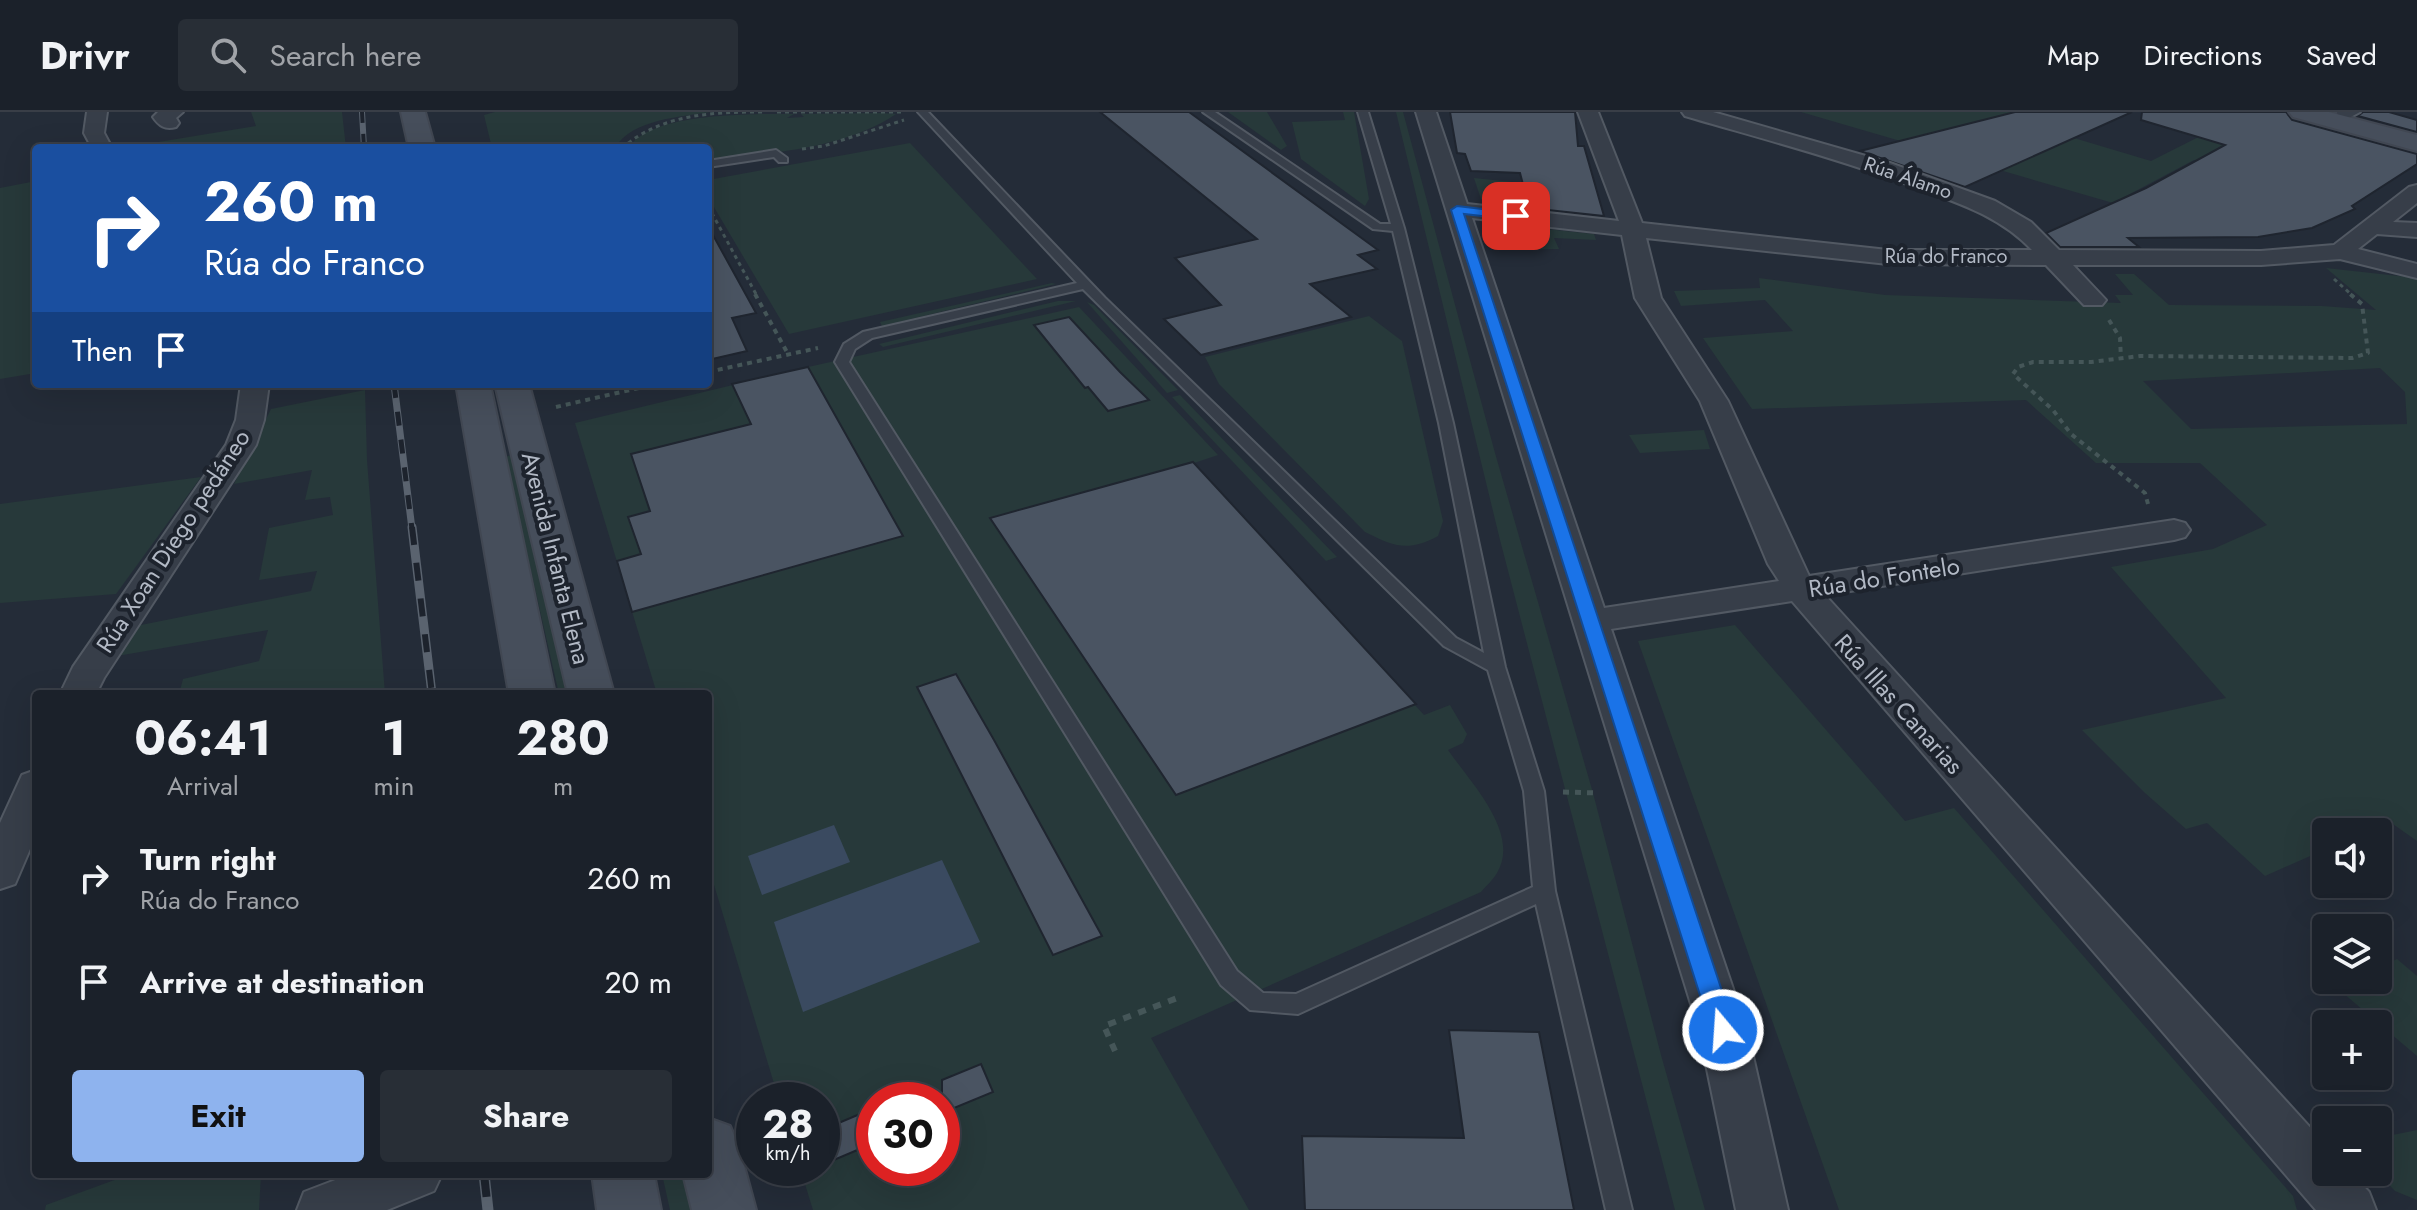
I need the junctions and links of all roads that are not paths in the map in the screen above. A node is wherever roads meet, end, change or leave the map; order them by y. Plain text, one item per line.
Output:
1 (97, 112) edge
2 (413, 112) edge
3 (1208, 112) edge
4 (1363, 112) edge
5 (1426, 112) edge
6 (1588, 112) edge
7 (1692, 112) edge
8 (2301, 112) edge
9 (918, 115) edge
10 (2417, 143) edge
11 (100, 144) edge
12 (421, 144) edge
13 (780, 156) road end
14 (712, 164) edge
15 (2417, 192) edge
16 (1457, 210) junction
17 (2369, 227) junction
18 (1398, 228) junction
19 (1633, 230) junction
20 (2417, 230) edge
21 (2340, 252) junction
22 (2050, 257) junction
23 (2417, 271) edge
24 (1086, 285) junction
25 (2093, 300) road end
26 (254, 388) edge
27 (474, 388) edge
28 (515, 388) edge
29 (539, 415) junction
30 (482, 432) junction
31 (2162, 520) road end
32 (1801, 590) junction
33 (1593, 621) junction
34 (1496, 667) junction
35 (80, 690) edge
36 (531, 690) edge
37 (590, 690) edge
38 (32, 795) edge
39 (0, 872) edge
40 (1544, 891) junction
41 (712, 1163) edge
42 (406, 1178) edge
43 (624, 1178) edge
44 (323, 1210) edge
45 (629, 1210) edge
46 (724, 1210) edge
47 (1619, 1210) edge
48 (1762, 1210) edge
49 (2350, 1210) edge

1 - 11 street
2 - 12 street
3 - 18 lane
4 - 18 lane
5 - 16 street
6 - 19 street, Rúa Illas Canarias
7 - 22 street, Rúa Álamo
8 - 10 street
9 - 24 lane
13 - 14 lane
15 - 17 street
16 - 19 street, Rúa do Franco
16 - 33 street
17 - 20 street
17 - 21 street
18 - 34 lane
19 - 22 street, Rúa do Franco
19 - 32 street, Rúa Illas Canarias
21 - 22 street, Rúa do Franco
21 - 23 street
22 - 25 street, Rúa Álamo
24 - 34 lane
24 - 40 lane
26 - 35 street, Rúa Xoan Diego pedáneo
27 - 30 street, Avenida Infanta Elena
28 - 29 street, Avenida Infanta Elena
29 - 30 street, Avenida Infanta Elena
29 - 37 street, Avenida Infanta Elena
30 - 36 street, Avenida Infanta Elena
31 - 32 street, Rúa do Fontelo
32 - 33 street, Rúa do Fontelo
32 - 49 street, Rúa Illas Canarias
33 - 48 street
34 - 40 lane
38 - 39 street
40 - 47 lane
41 - 46 street
42 - 44 street
43 - 45 street

